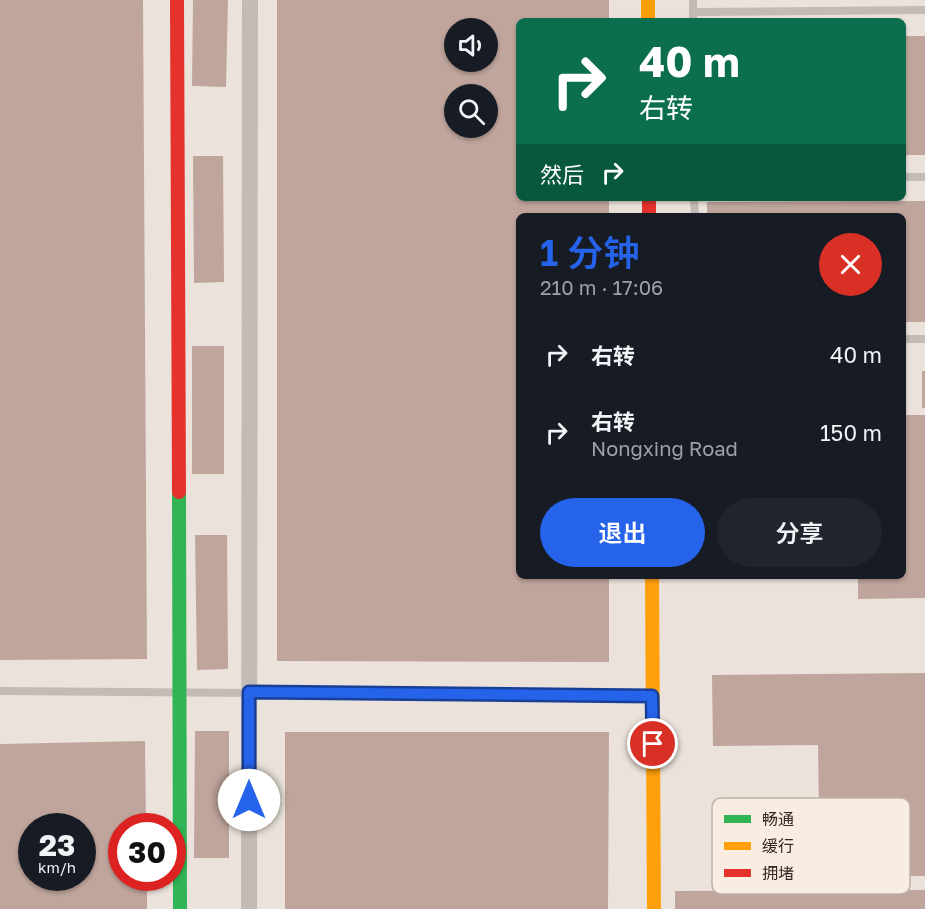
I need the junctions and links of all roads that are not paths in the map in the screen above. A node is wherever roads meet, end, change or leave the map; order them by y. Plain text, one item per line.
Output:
1 (177, 0) edge
2 (250, 0) edge
3 (648, 0) edge
4 (693, 0) edge
5 (925, 10) edge
6 (693, 17) edge
7 (648, 18) edge
8 (906, 177) edge
9 (925, 177) edge
10 (906, 339) edge
11 (925, 339) edge
12 (652, 579) edge
13 (0, 691) edge
14 (179, 692) junction
15 (249, 692) junction
16 (652, 696) junction
17 (180, 909) edge
18 (249, 909) edge
19 (654, 909) edge

1 - 14 street
2 - 15 street
3 - 7 street
4 - 6 lane
5 - 6 lane
8 - 9 lane
10 - 11 lane
12 - 16 street
13 - 14 lane
14 - 15 lane
14 - 17 street
15 - 16 lane
15 - 18 street
16 - 19 street

